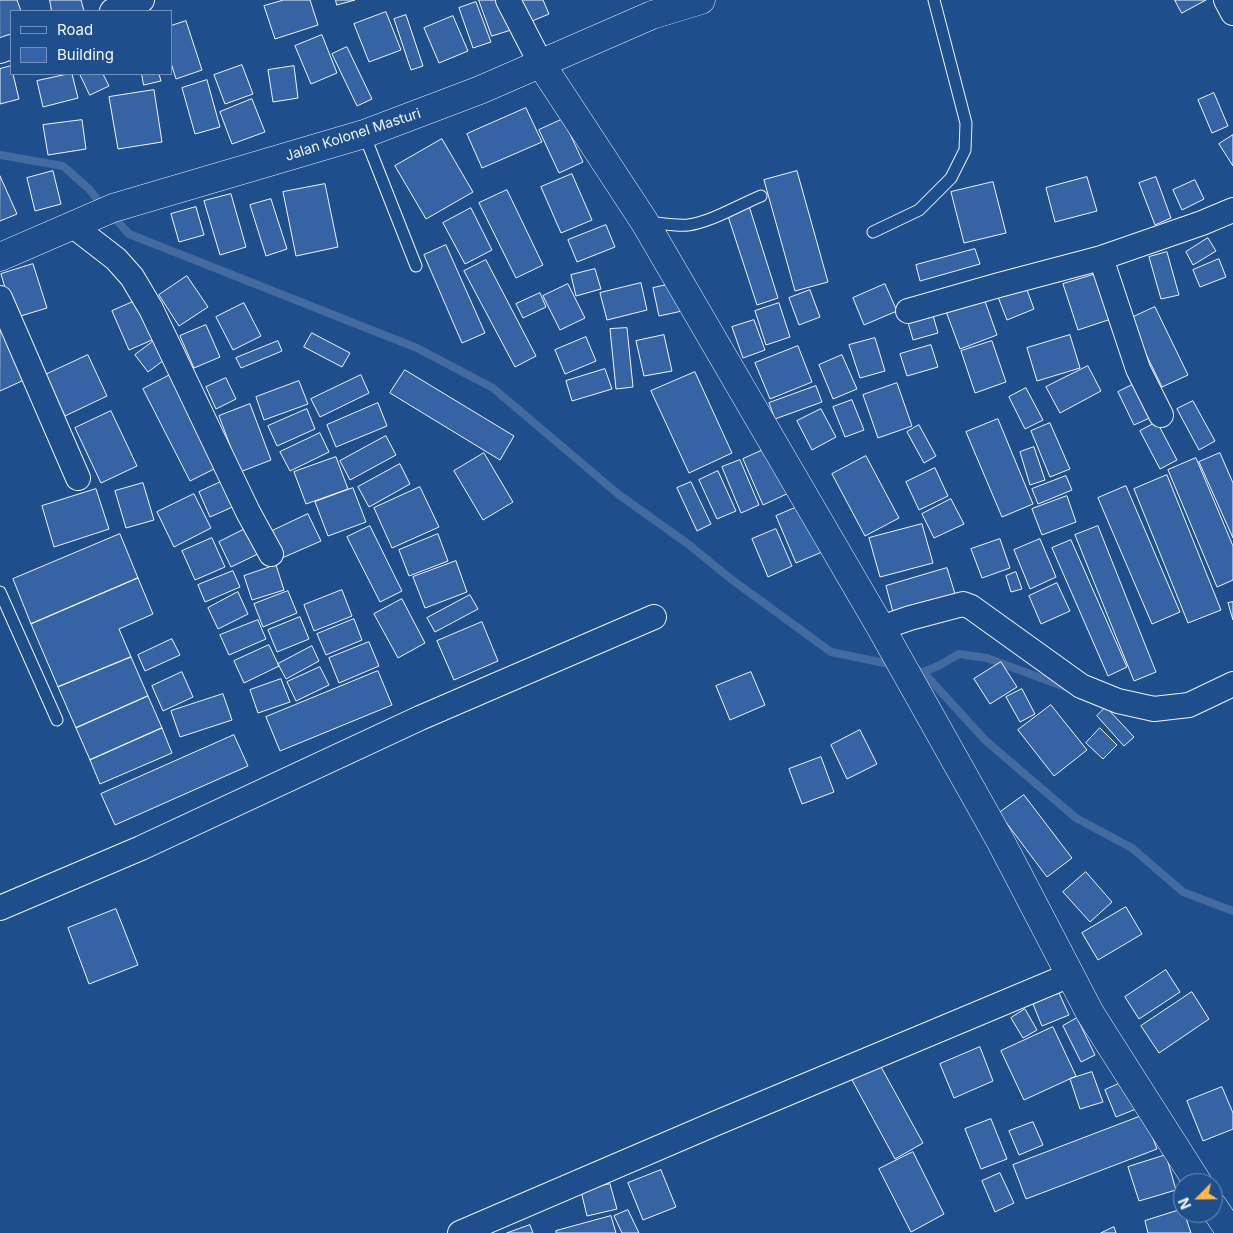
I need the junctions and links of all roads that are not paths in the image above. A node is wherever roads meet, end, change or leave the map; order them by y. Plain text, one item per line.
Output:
1 (142, 0) edge
2 (508, 0) edge
3 (701, 0) edge
4 (934, 0) edge
5 (1226, 0) edge
6 (115, 10) edge
7 (1233, 13) edge
8 (542, 64) junction
9 (364, 134) junction
10 (761, 196) dead end
11 (1233, 210) edge
12 (644, 221) junction
13 (79, 222) junction
14 (873, 232) dead end
15 (0, 257) edge
16 (1101, 258) junction
17 (416, 266) dead end
18 (0, 298) edge
19 (908, 311) dead end
20 (1161, 415) dead end
21 (78, 478) dead end
22 (271, 554) dead end
23 (0, 592) edge
24 (654, 617) dead end
25 (881, 628) junction
26 (1233, 684) edge
27 (57, 720) dead end
28 (0, 908) edge
29 (1070, 975) junction
30 (1192, 1173) edge
31 (1223, 1221) edge
32 (460, 1233) edge
33 (1231, 1233) edge

1 - 6 street
2 - 8 street
3 - 8 street, Jalan Kolonel Masturi
4 - 14 lane
5 - 7 street
8 - 9 street, Jalan Kolonel Masturi
8 - 12 street
9 - 13 street, Jalan Kolonel Masturi
9 - 17 lane
10 - 12 lane
11 - 16 street
12 - 25 street
13 - 15 street, Jalan Kolonel Masturi
13 - 22 street
16 - 19 street
16 - 20 street
18 - 21 street
23 - 27 lane
24 - 28 street
25 - 26 street
25 - 29 street
29 - 30 street
29 - 32 street
31 - 33 street

